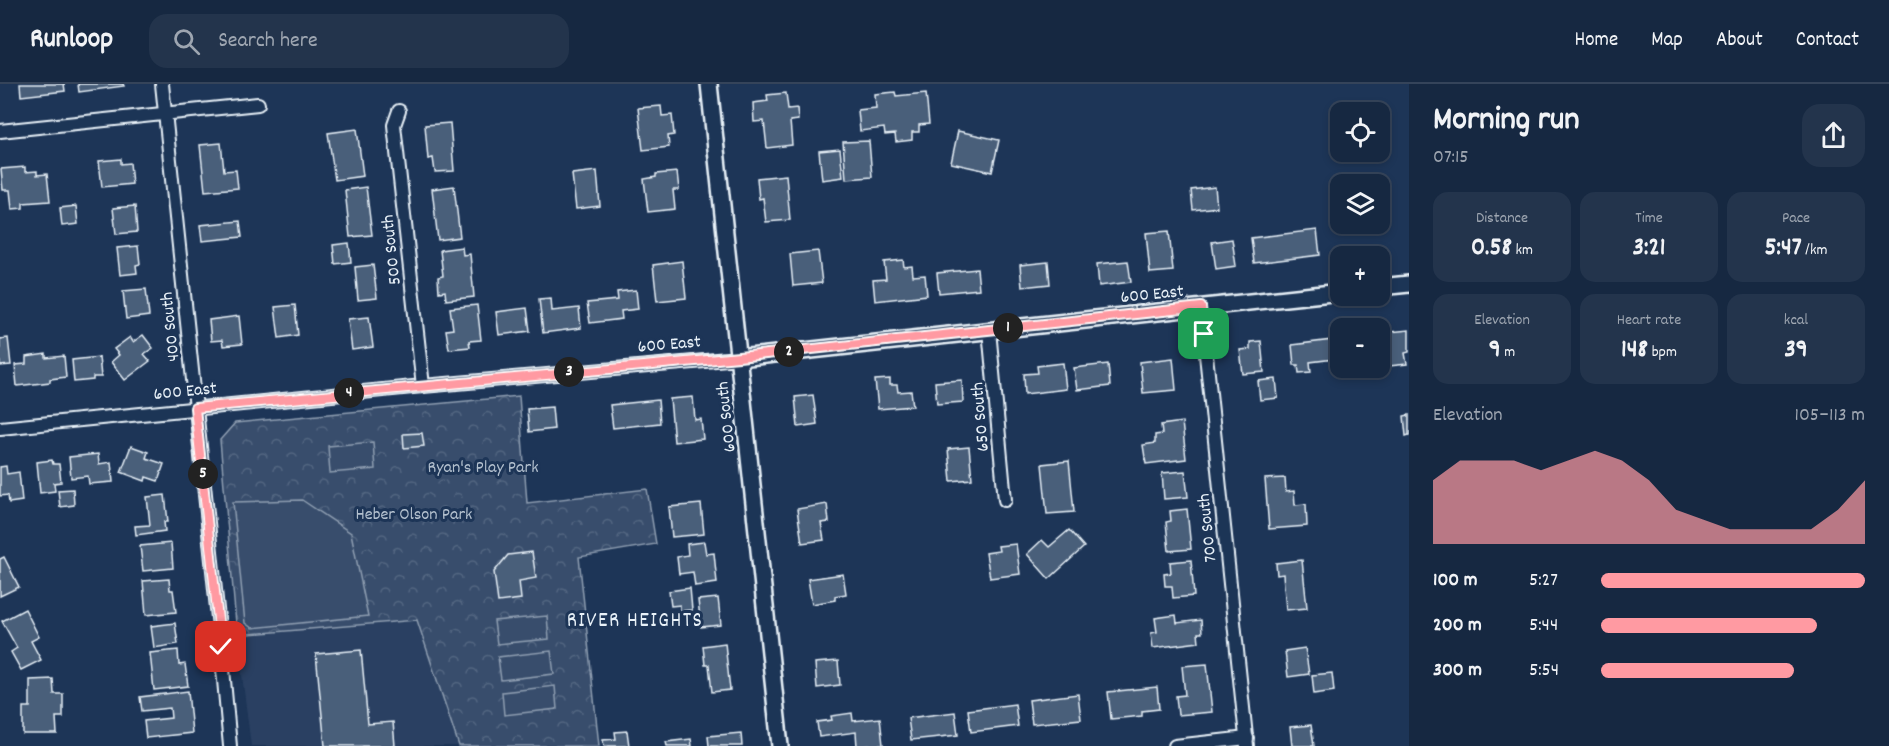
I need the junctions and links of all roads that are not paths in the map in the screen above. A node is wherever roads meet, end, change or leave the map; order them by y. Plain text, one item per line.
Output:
1 (162, 84) edge
2 (710, 84) edge
3 (258, 104) dead end
4 (399, 111) dead end
5 (165, 114) junction
6 (0, 131) edge
7 (1409, 284) edge
8 (1390, 286) edge
9 (1330, 293) edge
10 (1201, 307) junction
11 (989, 330) junction
12 (739, 357) junction
13 (423, 386) junction
14 (195, 408) junction
15 (0, 428) edge
16 (1005, 500) dead end
17 (1247, 742) edge
18 (230, 746) edge
19 (780, 746) edge
20 (1175, 746) edge

1 - 5 street, 400 South
2 - 12 street, 600 South
3 - 5 street
4 - 13 street, 500 South
5 - 6 street
5 - 14 street, 400 South
7 - 8 street
9 - 10 street, 600 East
10 - 11 street, 600 East
10 - 17 street, 700 South
11 - 12 street, 600 East
11 - 16 street, 650 South
12 - 13 street, 600 East
12 - 19 street, 600 South
13 - 14 street, 600 East
14 - 15 street, 600 East
14 - 18 street, 400 South
17 - 20 street

